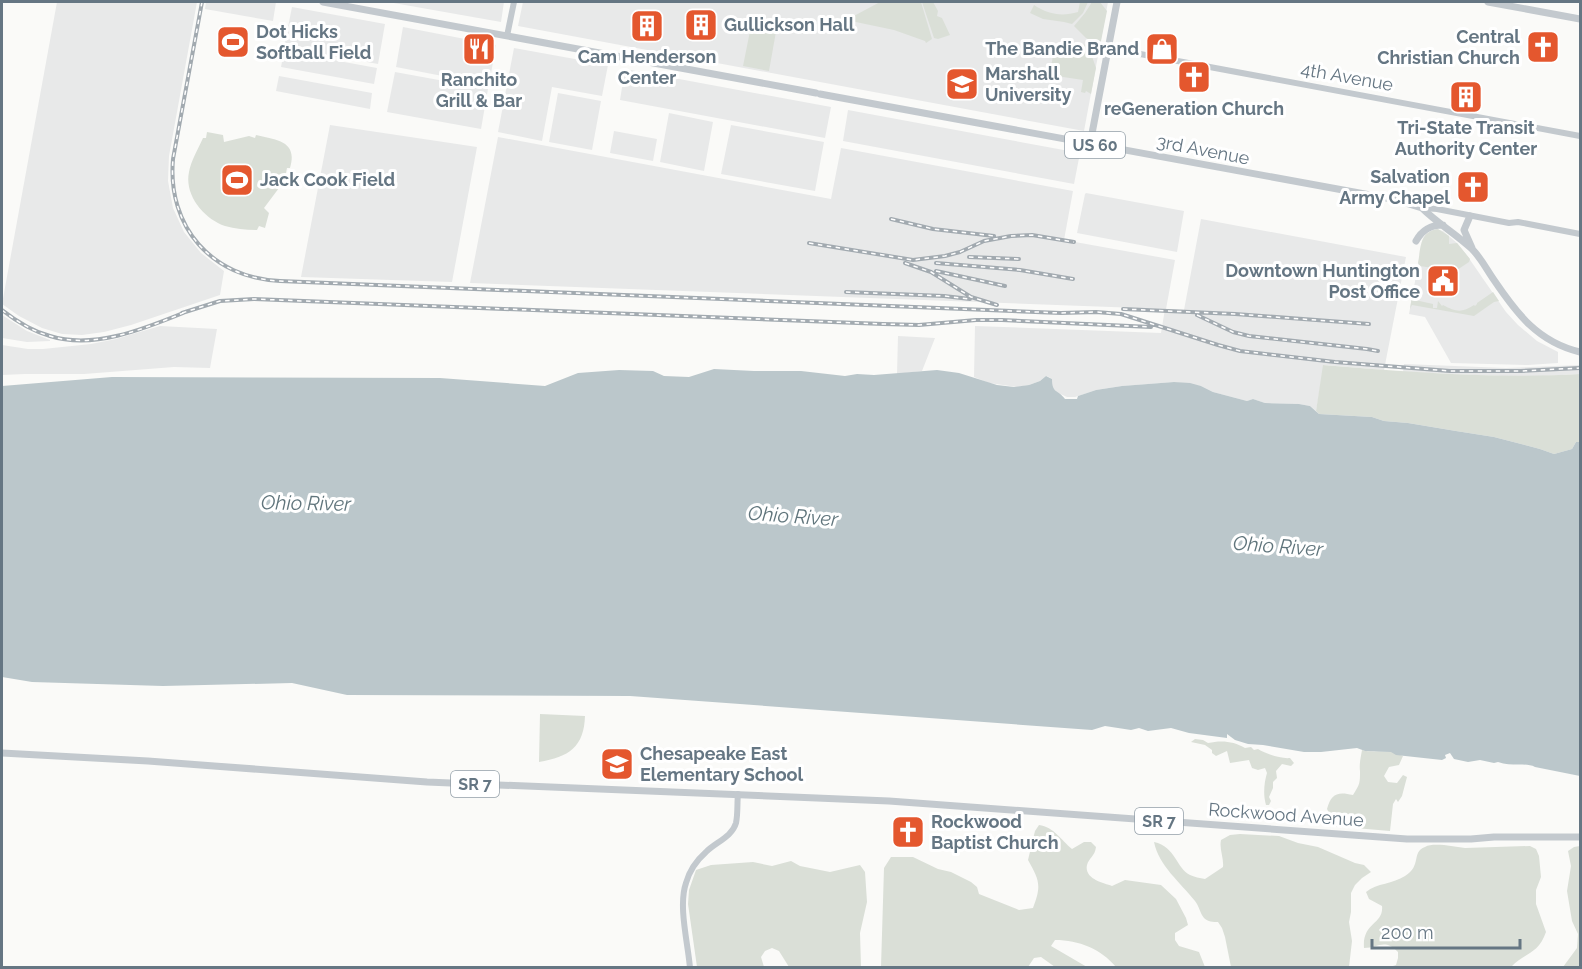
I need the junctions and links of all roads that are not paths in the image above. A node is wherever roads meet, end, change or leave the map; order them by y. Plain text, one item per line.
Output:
1 (323, 2) edge
2 (514, 2) edge
3 (1117, 2) edge
4 (1488, 2) edge
5 (1581, 19) edge
6 (507, 36) junction
7 (1108, 48) junction
8 (1581, 136) edge
9 (1090, 144) junction
10 (1422, 208) junction
11 (1470, 216) junction
12 (1444, 225) junction
13 (1581, 234) edge
14 (1416, 241) dead end
15 (1473, 250) junction
16 (1581, 352) edge
17 (2, 753) edge
18 (738, 794) junction
19 (1581, 837) edge
20 (690, 968) edge

1 - 6 main road, 3rd Avenue / US 60
2 - 6 street
3 - 7 main road
4 - 5 main road
6 - 9 main road, 3rd Avenue / US 60
7 - 8 street, 4th Avenue
7 - 9 main road
9 - 10 main road, 3rd Avenue / US 60
10 - 11 street, 3rd Avenue
10 - 12 main road, US 60
11 - 13 street, 3rd Avenue
11 - 15 main road
12 - 14 main road
12 - 15 main road, US 60
15 - 16 main road, US 60
17 - 18 main road, SR 7
18 - 19 main road, Rockwood Avenue / SR 7
18 - 20 street

